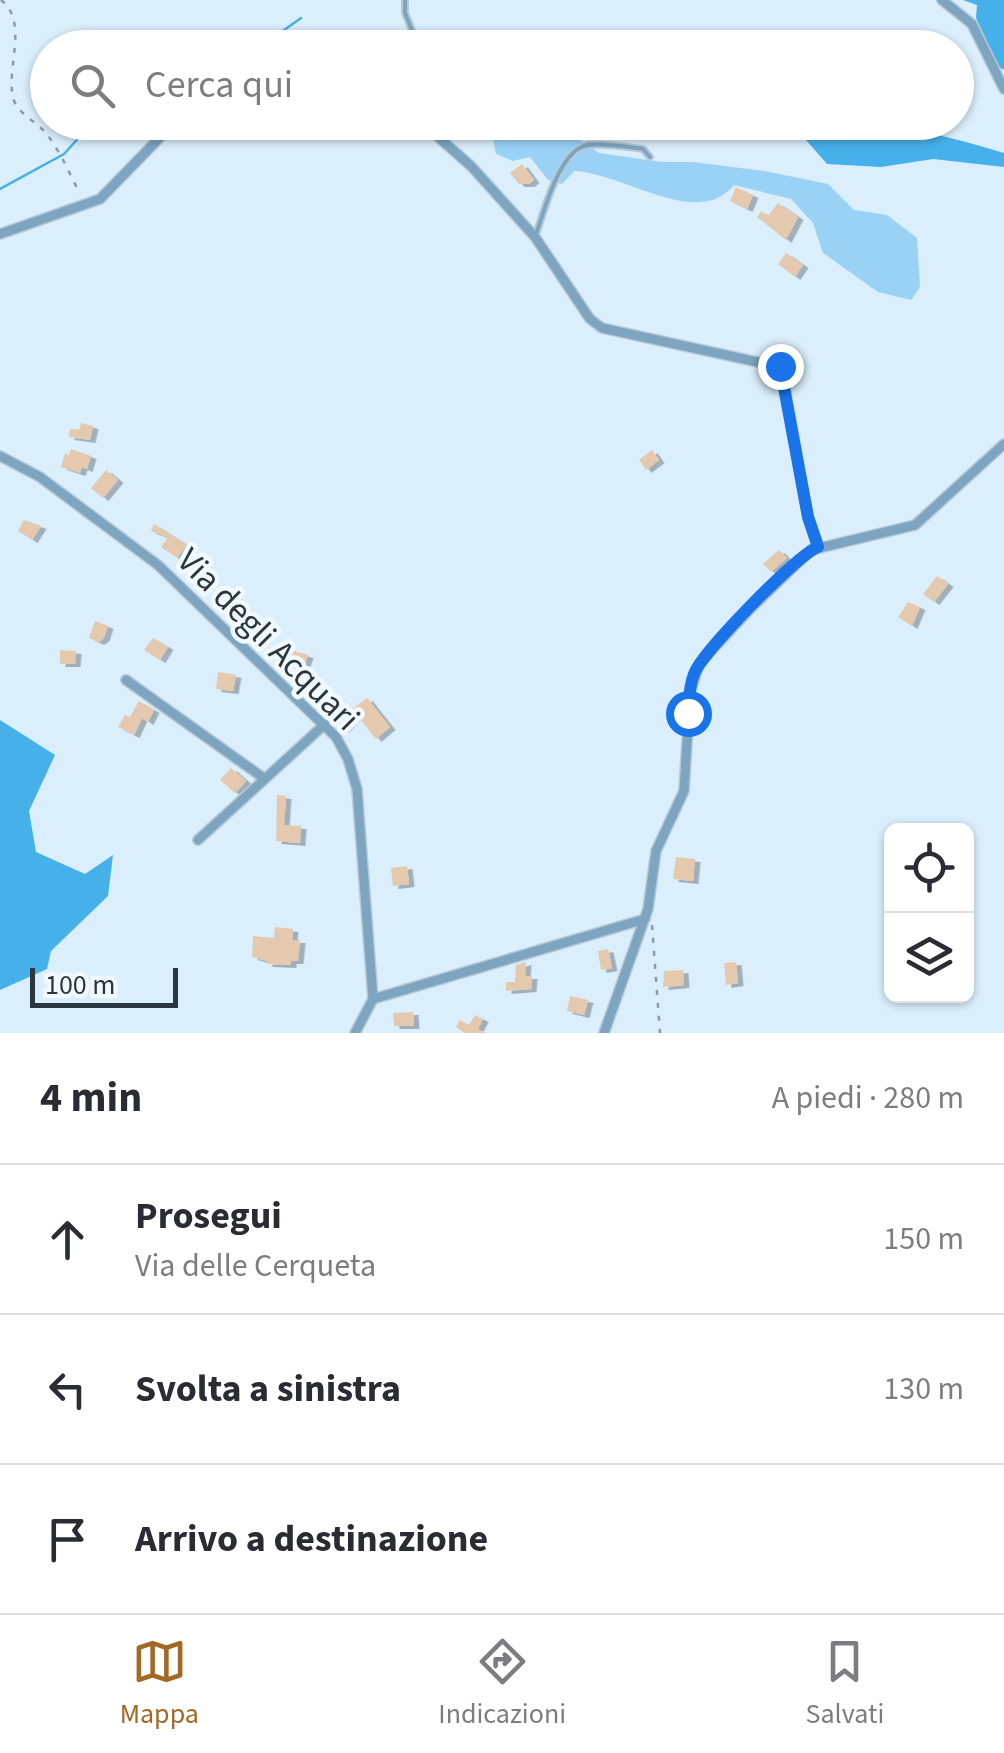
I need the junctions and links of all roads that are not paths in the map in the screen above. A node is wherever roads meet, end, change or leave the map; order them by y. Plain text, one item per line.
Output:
1 (405, 0) edge
2 (942, 0) edge
3 (412, 30) edge
4 (1004, 89) edge
5 (157, 140) edge
6 (441, 140) edge
7 (650, 157) dead end
8 (0, 234) edge
9 (536, 237) junction
10 (1004, 444) edge
11 (0, 456) edge
12 (818, 547) junction
13 (126, 680) dead end
14 (325, 724) junction
15 (265, 779) junction
16 (198, 840) dead end
17 (645, 919) junction
18 (373, 999) junction
19 (355, 1033) edge
20 (604, 1033) edge

1 - 3 lane
2 - 4 street
5 - 8 street
6 - 9 street
7 - 9 lane
9 - 12 street
10 - 12 street
11 - 14 street, Via degli Acquari
12 - 17 street
13 - 15 street
14 - 15 street
14 - 18 street, Via degli Acquari
15 - 16 street
17 - 18 street
17 - 20 street
18 - 19 street

